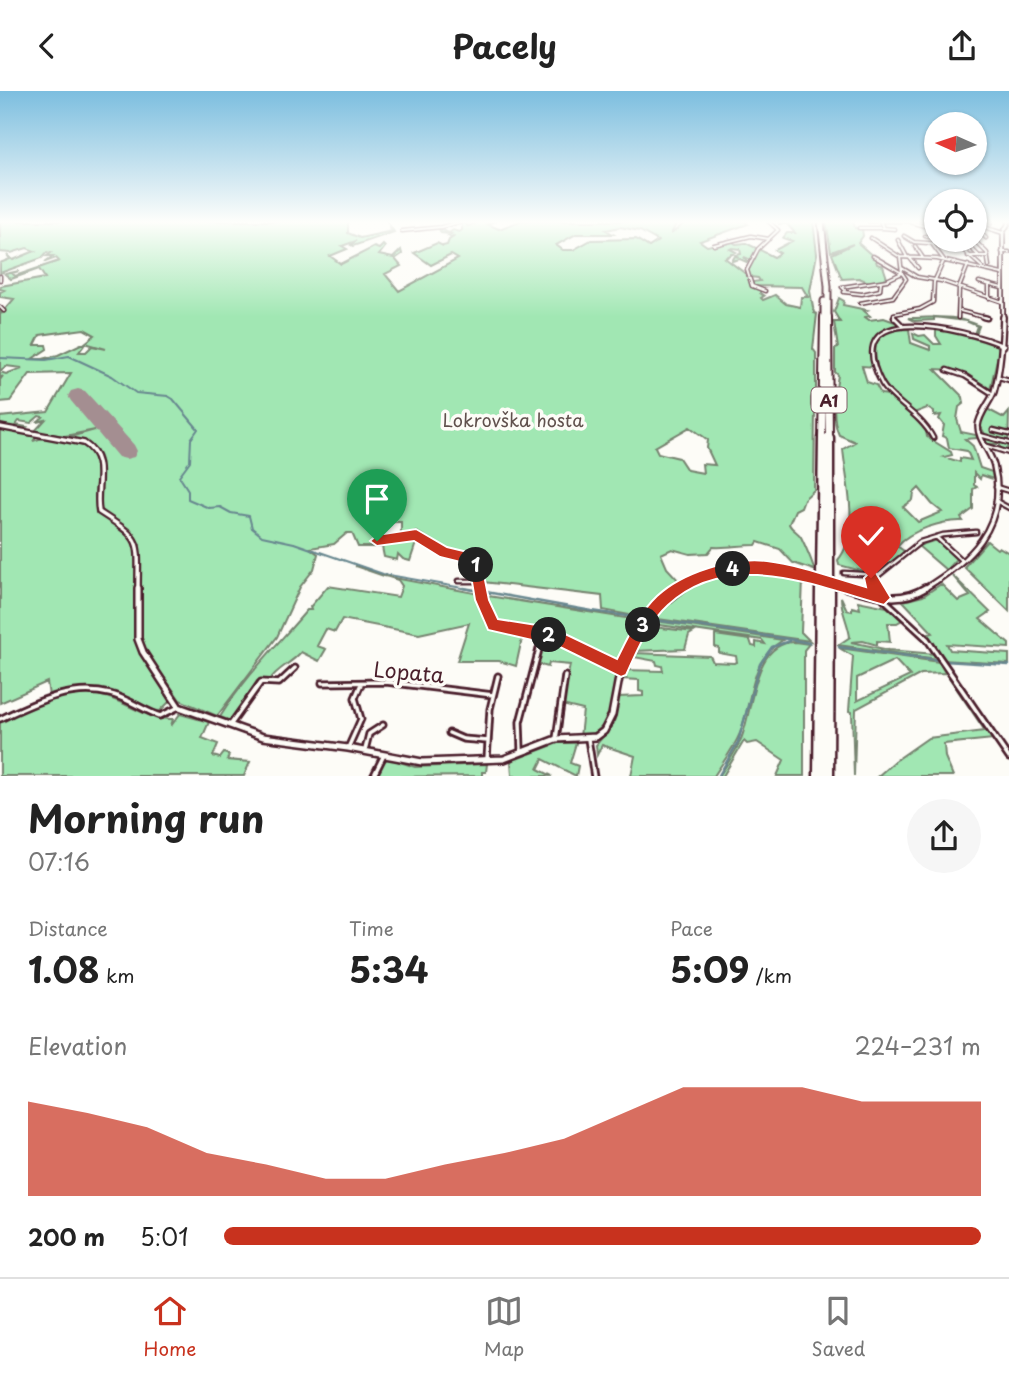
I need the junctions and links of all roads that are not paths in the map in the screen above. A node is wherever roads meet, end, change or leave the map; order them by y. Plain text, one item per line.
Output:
1 (1002, 252) edge
2 (756, 253) edge
3 (824, 253) edge
4 (894, 253) edge
5 (906, 253) edge
6 (920, 253) edge
7 (939, 253) edge
8 (965, 253) edge
9 (985, 253) edge
10 (978, 255) joint
11 (873, 256) dead end
12 (968, 256) junction
13 (900, 257) junction
14 (908, 257) junction
15 (988, 257) junction
16 (923, 258) junction
17 (944, 260) junction
18 (968, 265) junction
19 (902, 268) junction
20 (918, 268) dead end
21 (988, 268) junction
22 (902, 273) junction
23 (1003, 274) junction
24 (935, 280) junction
25 (881, 281) junction
26 (979, 282) dead end
27 (989, 285) junction
28 (959, 288) junction
29 (1002, 288) junction
30 (765, 291) dead end
31 (989, 298) junction
32 (860, 303) dead end
33 (1003, 304) junction
34 (0, 307) edge
35 (1009, 309) edge
36 (4, 311) dead end
37 (958, 311) junction
38 (958, 318) dead end
39 (987, 319) dead end
40 (906, 326) junction
41 (1002, 345) junction
42 (947, 370) dead end
43 (998, 377) junction
44 (1009, 380) edge
45 (993, 394) junction
46 (0, 427) edge
47 (1009, 434) edge
48 (980, 435) junction
49 (933, 438) dead end
50 (1000, 440) junction
51 (1009, 443) edge
52 (984, 445) junction
53 (1009, 453) edge
54 (996, 487) junction
55 (1009, 491) edge
56 (996, 501) junction
57 (1009, 508) edge
58 (976, 532) dead end
59 (936, 537) junction
60 (377, 541) dead end
61 (961, 561) junction
62 (844, 573) dead end
63 (871, 578) junction
64 (478, 580) junction
65 (459, 581) dead end
66 (825, 582) junction
67 (884, 598) junction
68 (543, 633) junction
69 (295, 669) dead end
70 (621, 669) junction
71 (498, 676) dead end
72 (565, 676) dead end
73 (322, 683) dead end
74 (362, 683) junction
75 (493, 695) junction
76 (179, 707) junction
77 (0, 719) edge
78 (232, 725) junction
79 (383, 725) dead end
80 (449, 733) dead end
81 (556, 739) junction
82 (588, 739) junction
83 (488, 741) junction
84 (348, 748) junction
85 (365, 751) junction
86 (521, 754) junction
87 (384, 755) junction
88 (1009, 758) edge
89 (487, 760) junction
90 (373, 776) edge
91 (594, 776) edge
92 (819, 776) edge
93 (828, 776) edge

1 - 23 street
2 - 30 street
3 - 66 highway, A1
4 - 13 street
5 - 14 street
6 - 16 street
7 - 17 street
8 - 12 street
9 - 15 street
10 - 12 street
10 - 15 street
11 - 22 street
12 - 21 street
13 - 14 street
13 - 19 street
14 - 16 street
14 - 20 street
15 - 21 street
16 - 17 street
17 - 18 street
17 - 24 street
18 - 21 street
18 - 28 street
19 - 22 street
19 - 24 street
21 - 23 street
22 - 25 street
22 - 32 street
23 - 29 street
24 - 28 street
24 - 40 street
25 - 25 street
26 - 27 street
27 - 29 street
27 - 31 street
28 - 31 street
28 - 37 street
29 - 33 street
31 - 33 street
33 - 35 street
33 - 41 street
34 - 36 street
37 - 38 street
37 - 39 street
40 - 41 street
40 - 49 street
41 - 43 street
42 - 45 street
43 - 44 street
43 - 45 street
45 - 48 street
46 - 76 street
47 - 50 street
48 - 50 street
48 - 52 street
50 - 51 street
52 - 53 street
52 - 54 street
54 - 55 street
54 - 56 street
56 - 57 street
56 - 61 street
58 - 59 street
59 - 61 street
59 - 63 street
60 - 64 street
61 - 67 street
62 - 63 street
63 - 67 street
64 - 65 street
64 - 68 street
66 - 92 highway, A1
66 - 93 highway, A1
67 - 70 street
67 - 88 street
68 - 70 street
68 - 86 street
69 - 78 street
70 - 82 street
71 - 75 street
72 - 81 street
73 - 74 street, Lopata
74 - 75 street, Lopata
74 - 84 street
75 - 83 street
76 - 77 street
76 - 78 street
78 - 84 street
79 - 85 street
80 - 83 street
81 - 82 street
81 - 86 street
82 - 91 street
83 - 89 street
84 - 85 street
85 - 87 street
86 - 89 street
87 - 89 street
87 - 90 street

